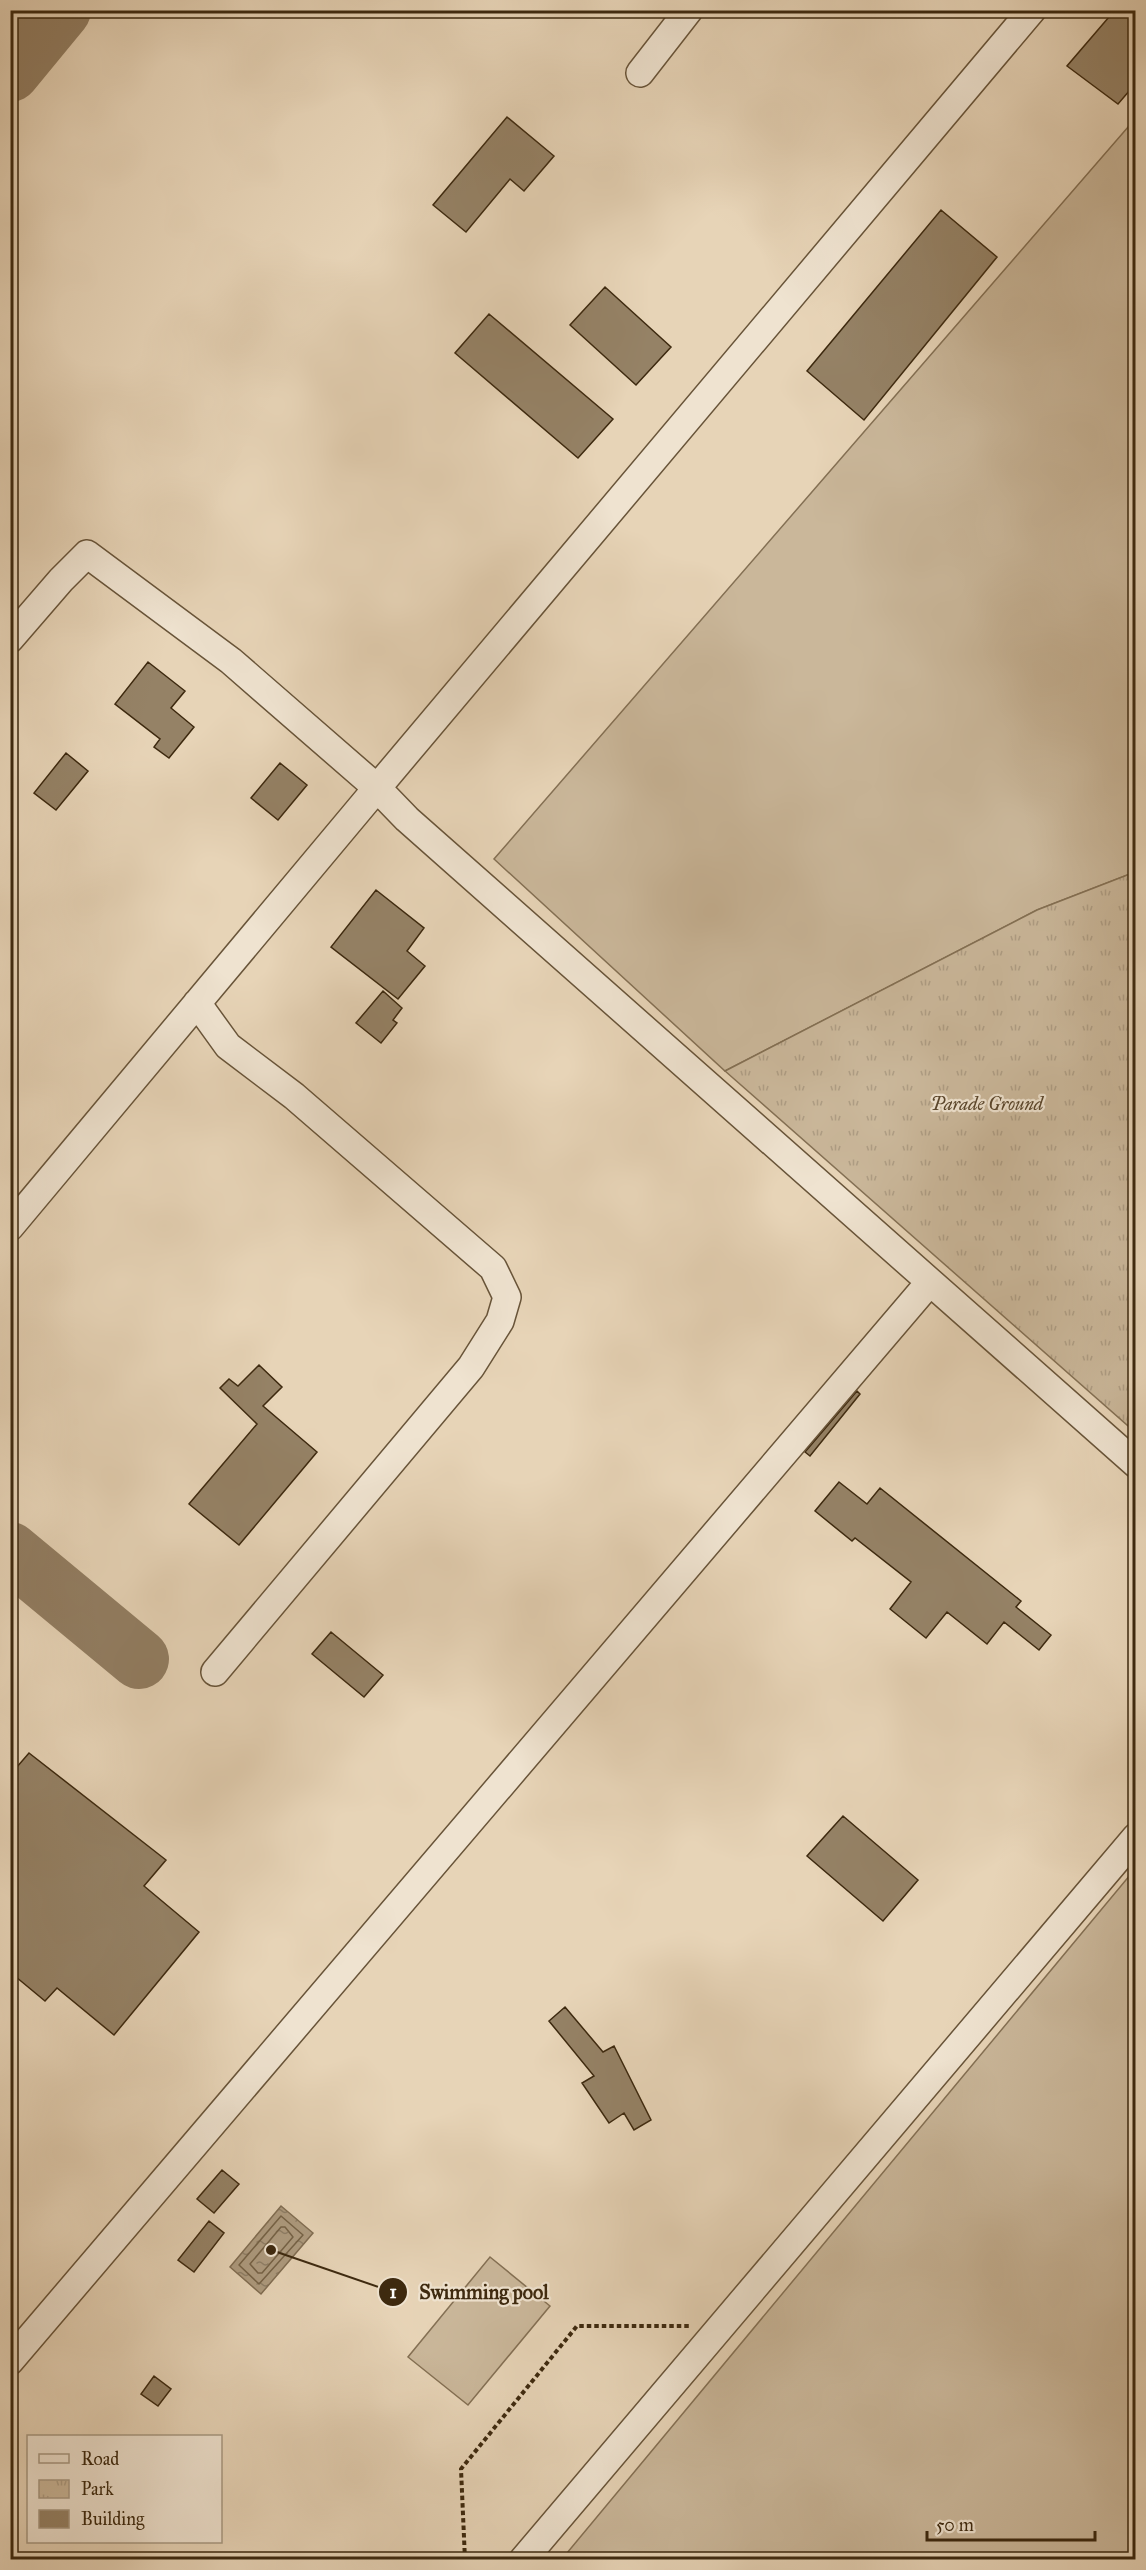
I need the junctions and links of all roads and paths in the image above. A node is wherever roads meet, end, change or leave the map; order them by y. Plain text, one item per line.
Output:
1 (689, 10) edge
2 (1032, 10) edge
3 (640, 73) dead end
4 (10, 639) edge
5 (377, 788) junction
6 (197, 1003) junction
7 (10, 1227) edge
8 (929, 1283) junction
9 (1136, 1464) edge
10 (216, 1672) dead end
11 (1136, 1837) edge
12 (721, 2326) junction
13 (10, 2361) edge
14 (465, 2559) edge
15 (523, 2559) edge

1 - 3 lane
2 - 5 lane
4 - 5 lane
5 - 6 lane
5 - 8 lane
6 - 7 lane
6 - 10 lane
8 - 9 lane
8 - 13 lane
11 - 12 lane
12 - 14 path
12 - 15 lane

